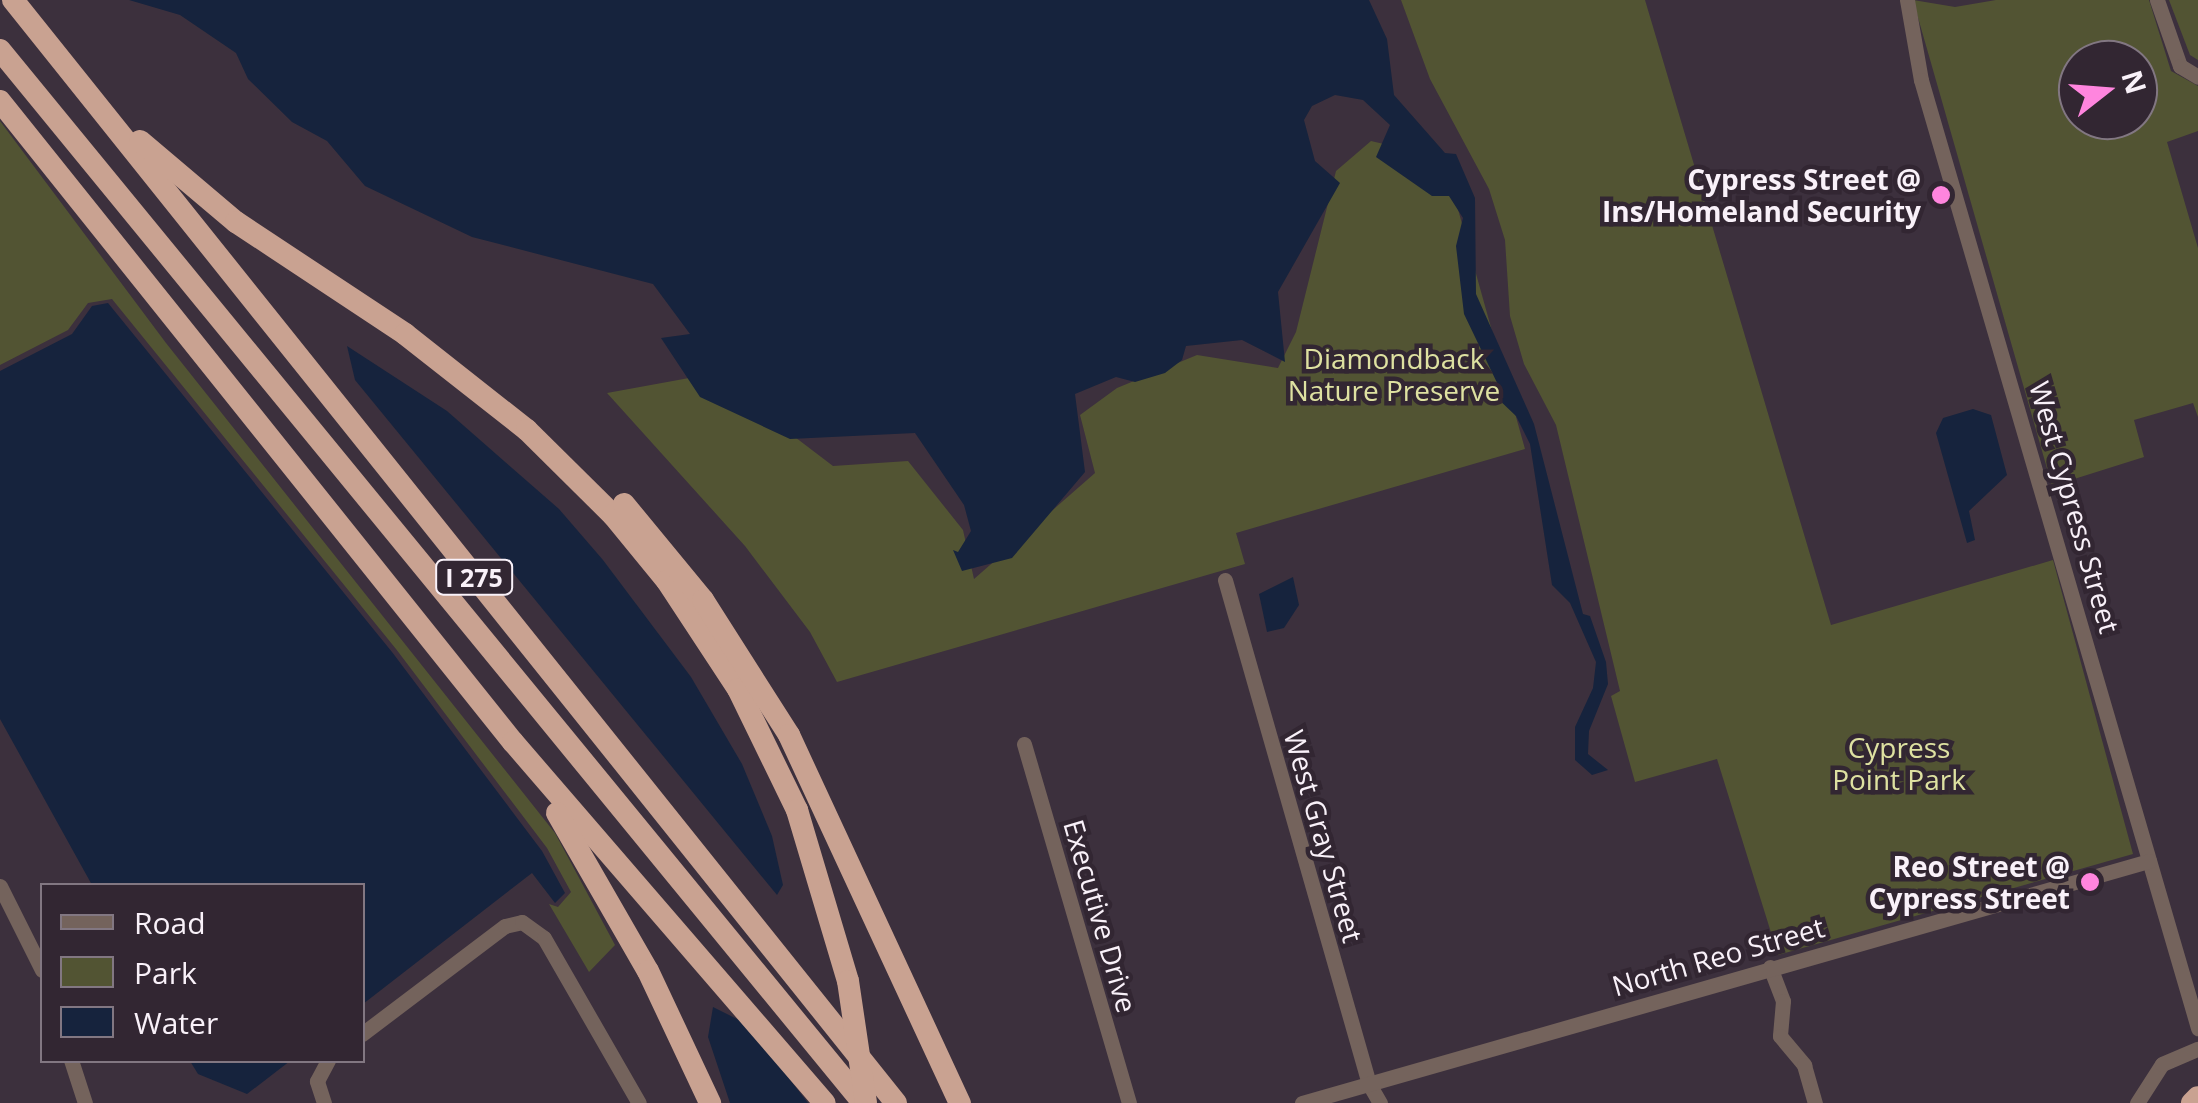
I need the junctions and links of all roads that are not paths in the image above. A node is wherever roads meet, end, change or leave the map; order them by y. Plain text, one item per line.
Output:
1 (13, 0) edge
2 (1908, 0) edge
3 (2156, 0) edge
4 (0, 50) edge
5 (53, 50) junction
6 (2198, 77) edge
7 (0, 101) edge
8 (405, 334) junction
9 (1225, 580) dead end
10 (513, 742) junction
11 (1024, 744) dead end
12 (2149, 861) junction
13 (0, 886) edge
14 (40, 966) edge
15 (1770, 967) junction
16 (2198, 1028) edge
17 (365, 1032) edge
18 (2198, 1049) edge
19 (72, 1063) edge
20 (326, 1063) edge
21 (1368, 1084) junction
22 (2198, 1097) edge
23 (85, 1103) edge
24 (324, 1103) edge
25 (638, 1103) edge
26 (710, 1103) edge
27 (825, 1103) edge
28 (864, 1103) edge
29 (896, 1103) edge
30 (960, 1103) edge
31 (1129, 1103) edge
32 (1302, 1103) edge
33 (1380, 1103) edge
34 (1815, 1103) edge
35 (2137, 1103) edge
36 (2192, 1103) edge

1 - 5 highway, I 275
2 - 12 street, West Cypress Street
3 - 6 street
4 - 28 highway, I 275
5 - 8 highway
5 - 29 highway, I 275
7 - 10 highway
8 - 28 highway
8 - 30 highway
9 - 21 street, West Gray Street
10 - 26 highway
10 - 27 highway
11 - 31 street, Executive Drive
12 - 15 street, North Reo Street
12 - 16 street, West Cypress Street
13 - 14 street
15 - 21 street, North Reo Street
15 - 34 street
17 - 25 street
18 - 35 street
19 - 23 street
20 - 24 street
21 - 32 street, North Reo Street
21 - 33 street, West Gray Street
22 - 36 highway

